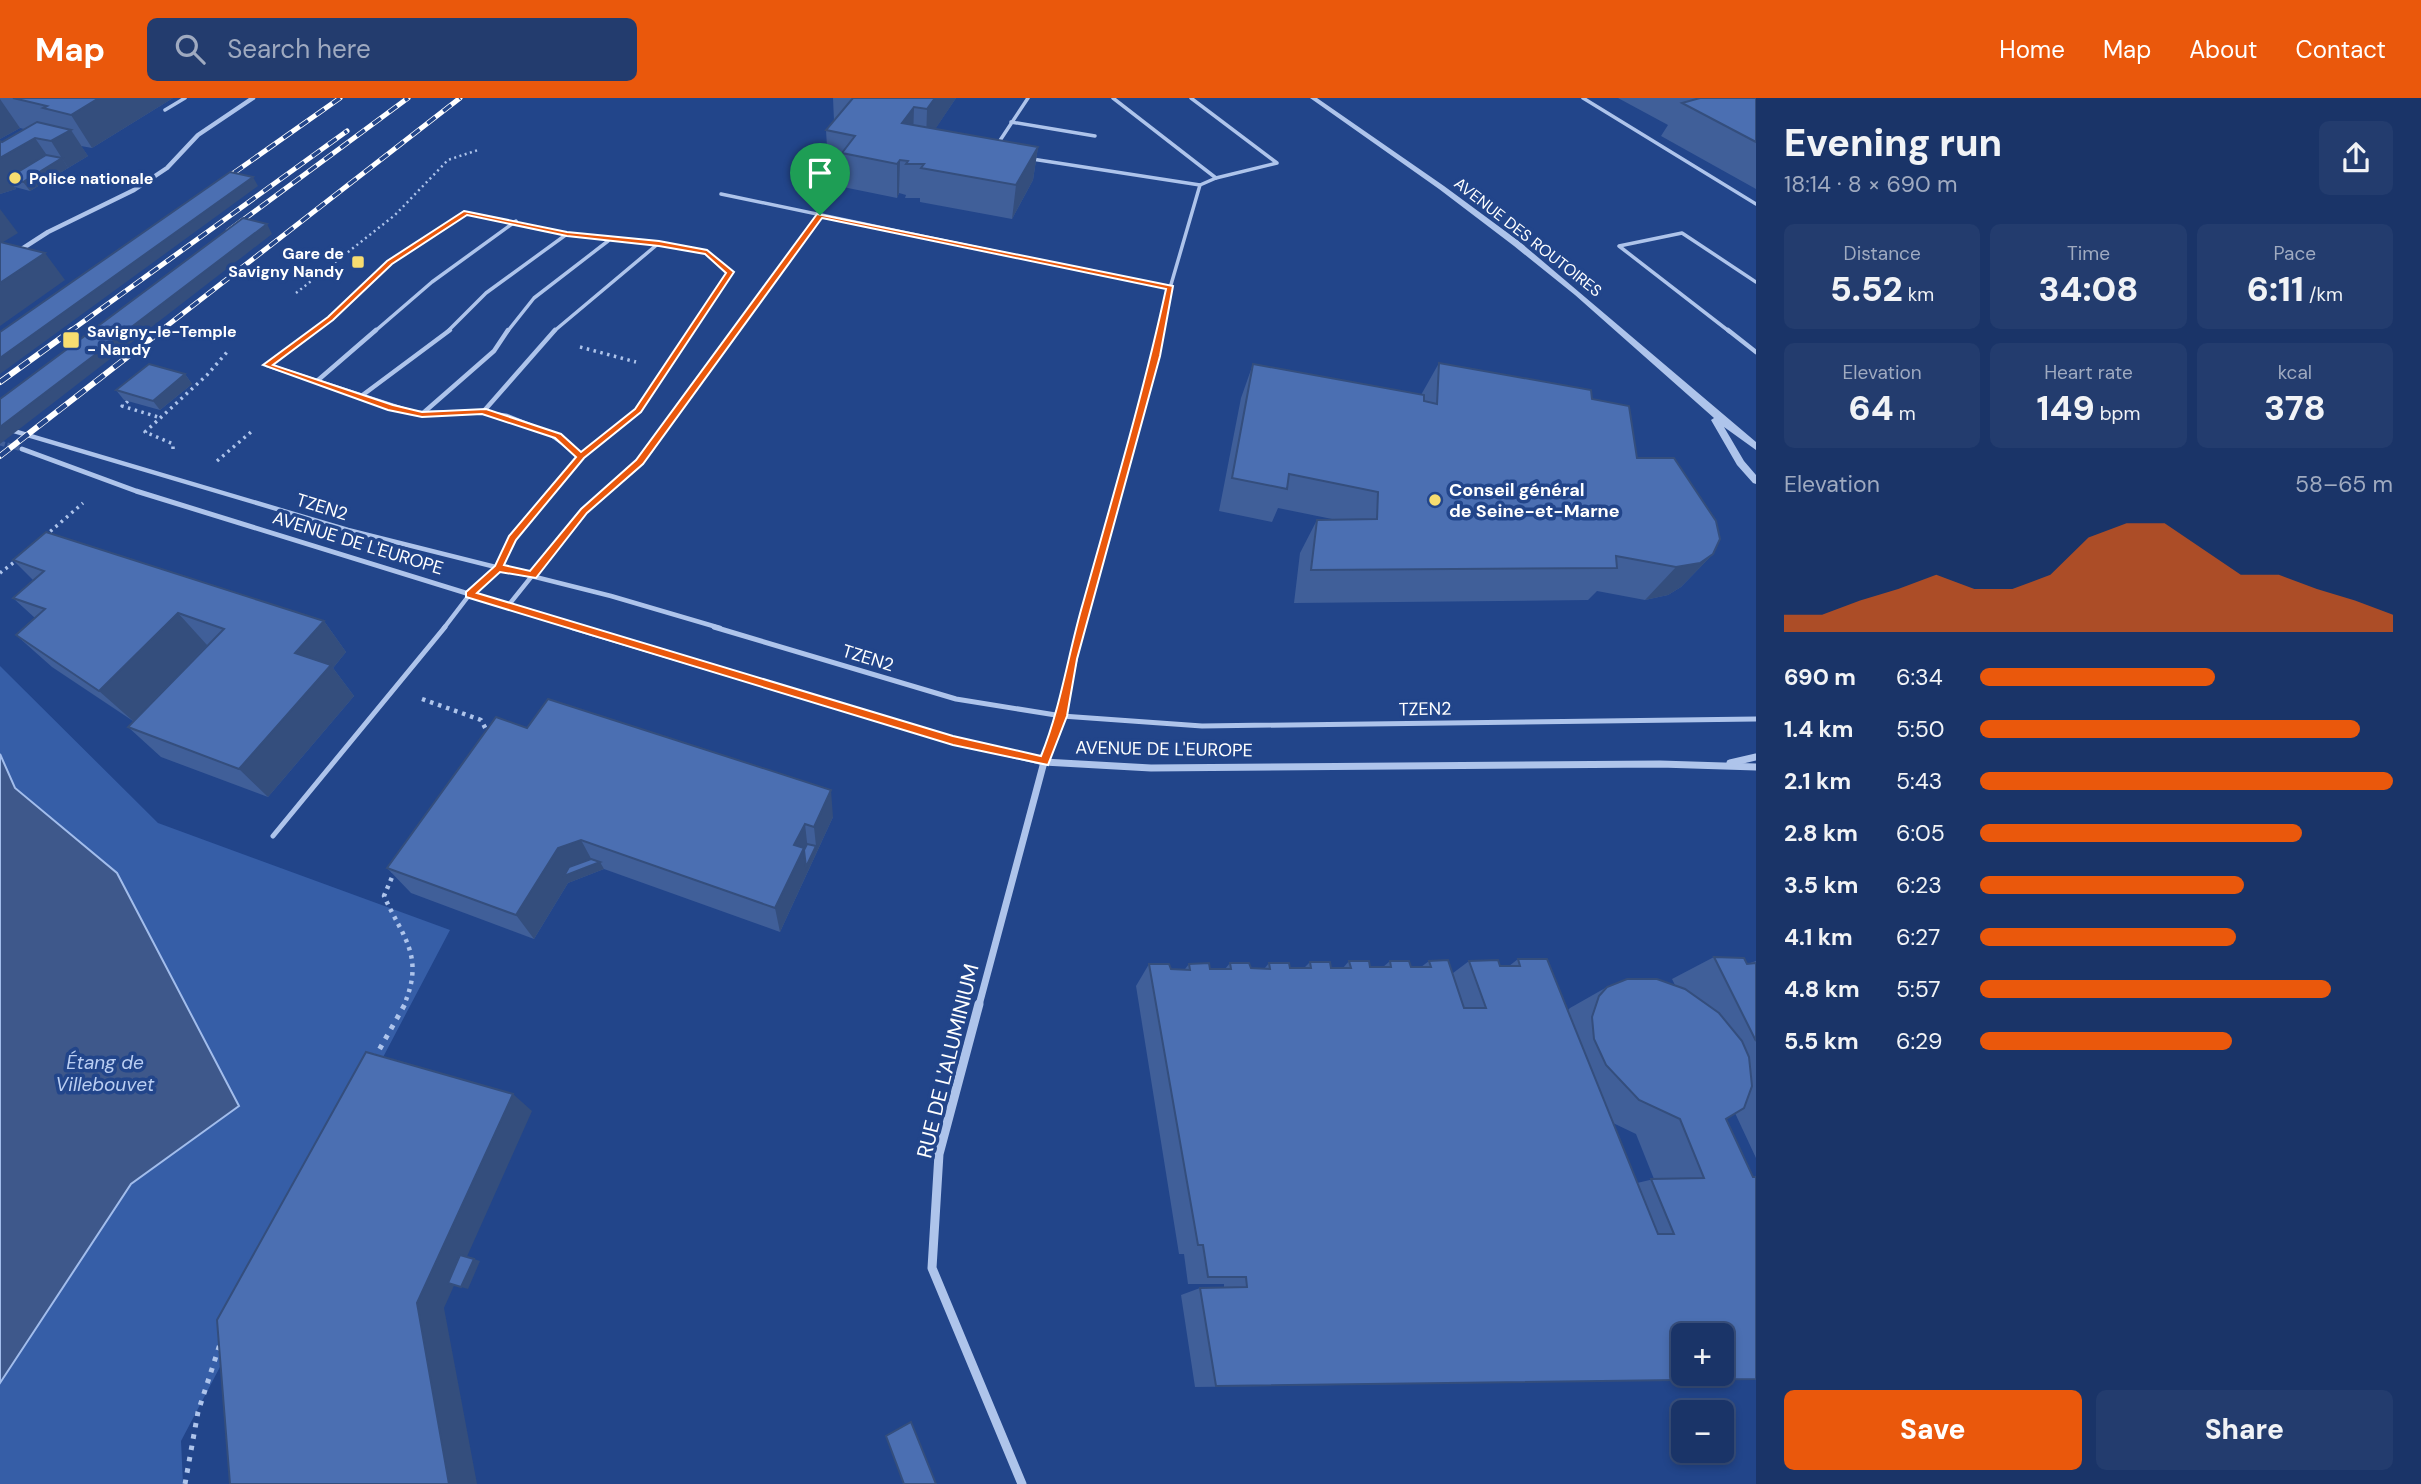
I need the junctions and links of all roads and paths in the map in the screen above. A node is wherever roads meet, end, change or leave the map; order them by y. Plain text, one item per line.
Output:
1 (185, 98) edge
2 (253, 98) edge
3 (1028, 98) edge
4 (1113, 98) edge
5 (1191, 98) edge
6 (1314, 98) edge
7 (1583, 98) edge
8 (165, 110) dead end
9 (1011, 122) junction
10 (1095, 136) dead end
11 (478, 150) dead end
12 (993, 153) edge
13 (1032, 159) edge
14 (1216, 178) junction
15 (1200, 185) junction
16 (721, 194) dead end
17 (1756, 204) edge
18 (820, 215) junction
19 (517, 221) junction
20 (567, 234) junction
21 (608, 240) junction
22 (659, 243) junction
23 (0, 263) edge
24 (1756, 282) edge
25 (1170, 288) junction
26 (296, 293) dead end
27 (578, 347) dead end
28 (228, 351) dead end
29 (1756, 352) edge
30 (641, 363) dead end
31 (317, 381) junction
32 (360, 397) junction
33 (128, 401) edge
34 (483, 411) junction
35 (422, 414) junction
36 (1713, 414) junction
37 (158, 417) junction
38 (0, 427) edge
39 (251, 432) dead end
40 (1756, 447) edge
41 (22, 449) tunnel mouth
42 (173, 450) dead end
43 (225, 455) dead end
44 (581, 456) junction
45 (112, 481) junction
46 (1756, 481) edge
47 (43, 537) edge
48 (23, 554) edge
49 (499, 568) junction
50 (0, 573) edge
51 (533, 575) junction
52 (470, 594) junction
53 (507, 607) junction
54 (395, 690) junction
55 (1062, 716) junction
56 (1756, 719) edge
57 (487, 736) edge
58 (1756, 757) edge
59 (1044, 762) junction
60 (1723, 764) junction
61 (1756, 767) edge
62 (273, 836) dead end
63 (400, 864) edge
64 (367, 1072) edge
65 (224, 1336) edge
66 (185, 1484) edge
67 (1022, 1484) edge

1 - 8 lane
2 - 23 street
3 - 9 lane
4 - 14 lane
5 - 14 lane
6 - 36 street, AVENUE DES ROUTOIRES
7 - 17 lane
9 - 10 lane
9 - 12 lane
11 - 26 path
13 - 15 lane
14 - 15 lane
15 - 25 lane
16 - 18 lane
18 - 25 lane
18 - 51 lane
19 - 20 lane
19 - 31 lane
19 - 31 lane
20 - 21 lane
20 - 32 lane
21 - 22 lane
21 - 35 lane
22 - 34 lane
22 - 44 lane
24 - 29 lane
25 - 55 street, RUE DE L'ALUMINIUM
27 - 30 path
28 - 37 path
31 - 32 lane
32 - 35 lane
33 - 37 path
34 - 35 lane
34 - 44 lane
36 - 40 street, AVENUE DES ROUTOIRES
36 - 46 street, AVENUE DES ROUTOIRES
37 - 42 path
38 - 49 lane, TZEN2
39 - 43 path
41 - 45 street, AVENUE DE L'EUROPE
44 - 49 lane
45 - 47 path
45 - 52 street, AVENUE DE L'EUROPE
48 - 50 path
49 - 51 lane, TZEN2
49 - 52 lane
51 - 53 lane
51 - 55 lane, TZEN2
52 - 53 street, AVENUE DE L'EUROPE
52 - 54 lane
53 - 59 street, AVENUE DE L'EUROPE
54 - 57 path
54 - 62 lane
55 - 56 lane, TZEN2
55 - 59 street, RUE DE L'ALUMINIUM
58 - 60 street, AVENUE DE L'EUROPE
59 - 60 street, AVENUE DE L'EUROPE
59 - 67 street, RUE DE L'ALUMINIUM
60 - 61 street, AVENUE DE L'EUROPE
63 - 64 path
65 - 66 path

